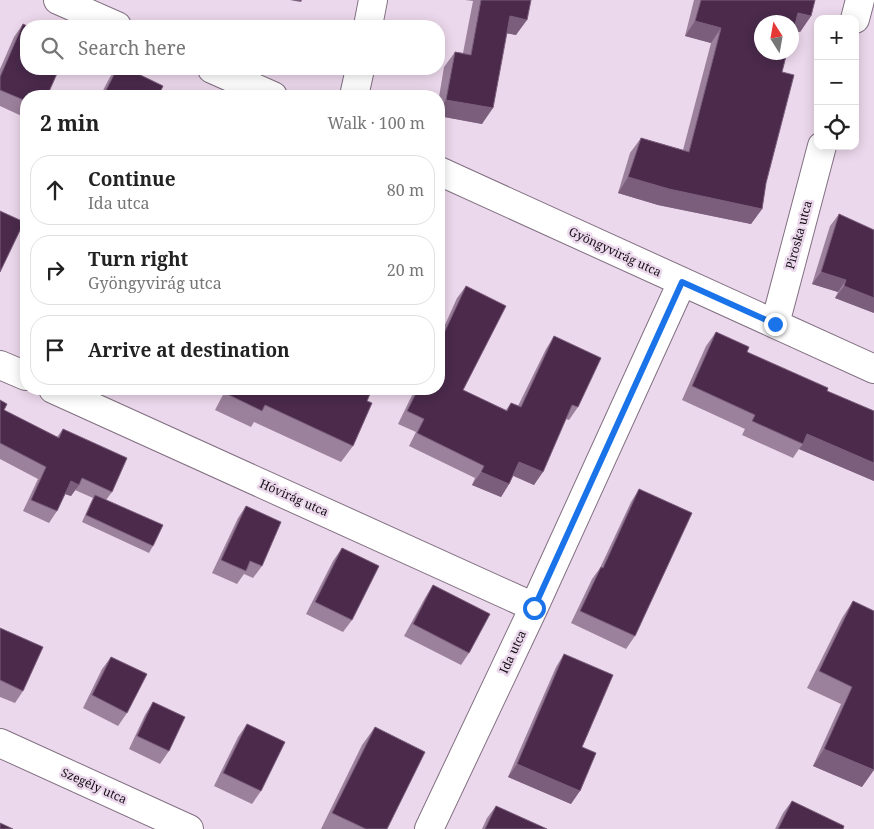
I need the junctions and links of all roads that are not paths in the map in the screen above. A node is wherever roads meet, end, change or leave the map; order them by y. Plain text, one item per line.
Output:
1 (58, 0) edge
2 (374, 0) edge
3 (860, 0) edge
4 (856, 15) edge
5 (103, 20) edge
6 (369, 20) edge
7 (226, 75) edge
8 (359, 75) edge
9 (259, 90) edge
10 (355, 90) edge
11 (821, 150) edge
12 (445, 174) edge
13 (682, 282) junction
14 (775, 324) junction
15 (0, 365) edge
16 (874, 369) edge
17 (20, 373) edge
18 (66, 395) edge
19 (534, 608) junction
20 (0, 743) edge
21 (189, 829) edge
22 (429, 829) edge

1 - 5 street
2 - 6 street
3 - 4 street
7 - 9 street
8 - 10 street
11 - 14 street, Piroska utca
12 - 13 street, Gyöngyvirág utca
13 - 14 street, Gyöngyvirág utca
13 - 19 street, Ida utca
14 - 16 street, Gyöngyvirág utca
15 - 17 street
18 - 19 street, Hóvirág utca
19 - 22 street, Ida utca
20 - 21 street, Szegély utca

